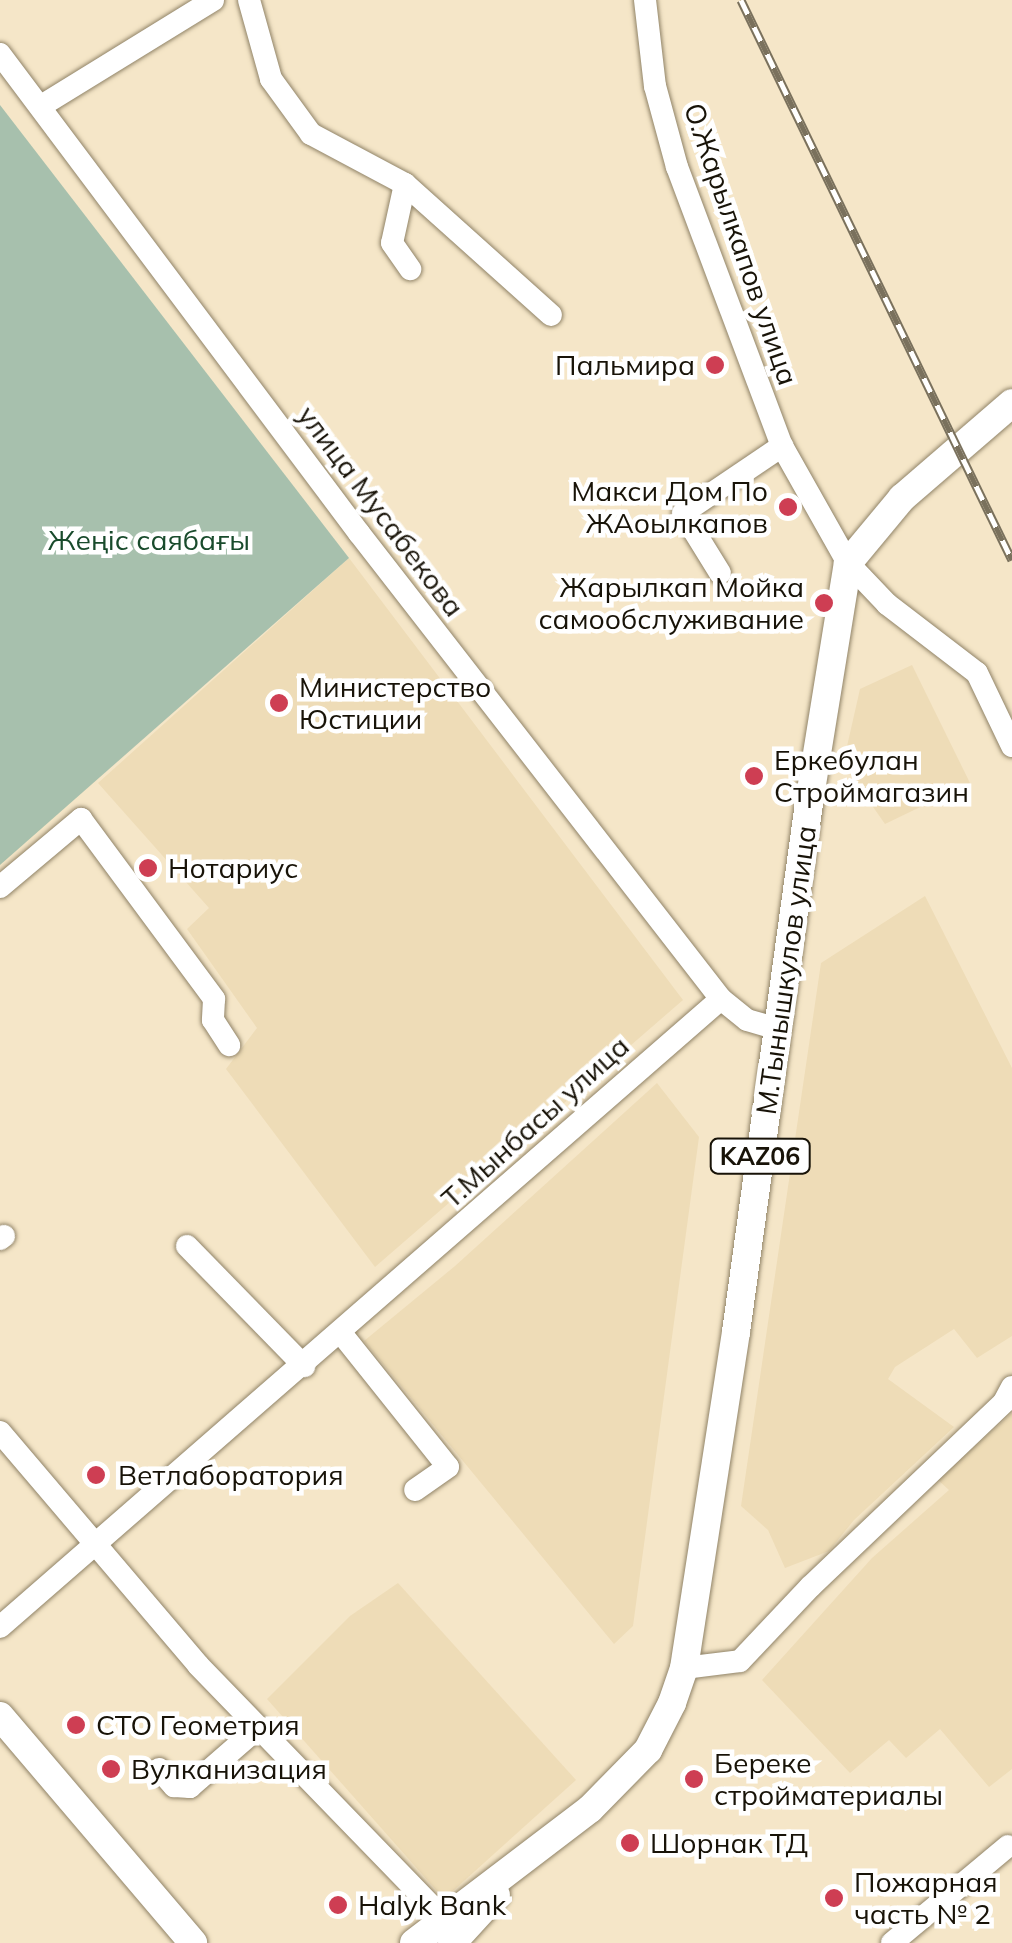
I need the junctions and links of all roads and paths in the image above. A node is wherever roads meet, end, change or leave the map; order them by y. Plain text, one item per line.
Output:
1 (213, 0) edge
2 (249, 0) edge
3 (645, 0) edge
4 (0, 54) edge
5 (41, 106) junction
6 (405, 184) junction
7 (410, 270) dead end
8 (552, 315) dead end
9 (1012, 403) edge
10 (782, 446) junction
11 (848, 564) junction
12 (720, 573) dead end
13 (1012, 746) edge
14 (0, 886) edge
15 (720, 999) junction
16 (778, 1029) junction
17 (229, 1045) dead end
18 (187, 1246) dead end
19 (341, 1334) junction
20 (304, 1366) junction
21 (1012, 1387) edge
22 (0, 1432) edge
23 (414, 1490) dead end
24 (96, 1545) junction
25 (0, 1627) edge
26 (684, 1668) junction
27 (0, 1716) edge
28 (259, 1726) junction
29 (159, 1769) dead end
30 (1008, 1846) dead end
31 (448, 1931) edge
32 (193, 1943) edge
33 (414, 1943) edge
34 (892, 1943) edge

1 - 5 street
2 - 6 street
3 - 10 street, О.Жарылкапов улица
4 - 5 street, улица Мусабекова
5 - 15 street, улица Мусабекова
6 - 7 street
6 - 8 street
9 - 11 main road
10 - 11 street, О.Жарылкапов улица
10 - 12 street
11 - 13 street, О.Жарылкапов улица
11 - 16 main road, М.Тынышкулов улица / KАZ06
14 - 17 street
15 - 16 street
15 - 19 street, Т.Мынбасы улица
16 - 26 main road, М.Тынышкулов улица / KАZ06
18 - 20 street
19 - 20 street, Т.Мынбасы улица
19 - 23 street
20 - 24 street, Т.Мынбасы улица
21 - 26 street
22 - 24 street
24 - 25 street, Т.Мынбасы улица
24 - 28 street
26 - 31 main road, М.Тынышкулов улица / KАZ06
27 - 32 main road
28 - 29 street
28 - 31 street
30 - 34 street
31 - 33 main road, М.Тынышкулов улица / KАZ06

